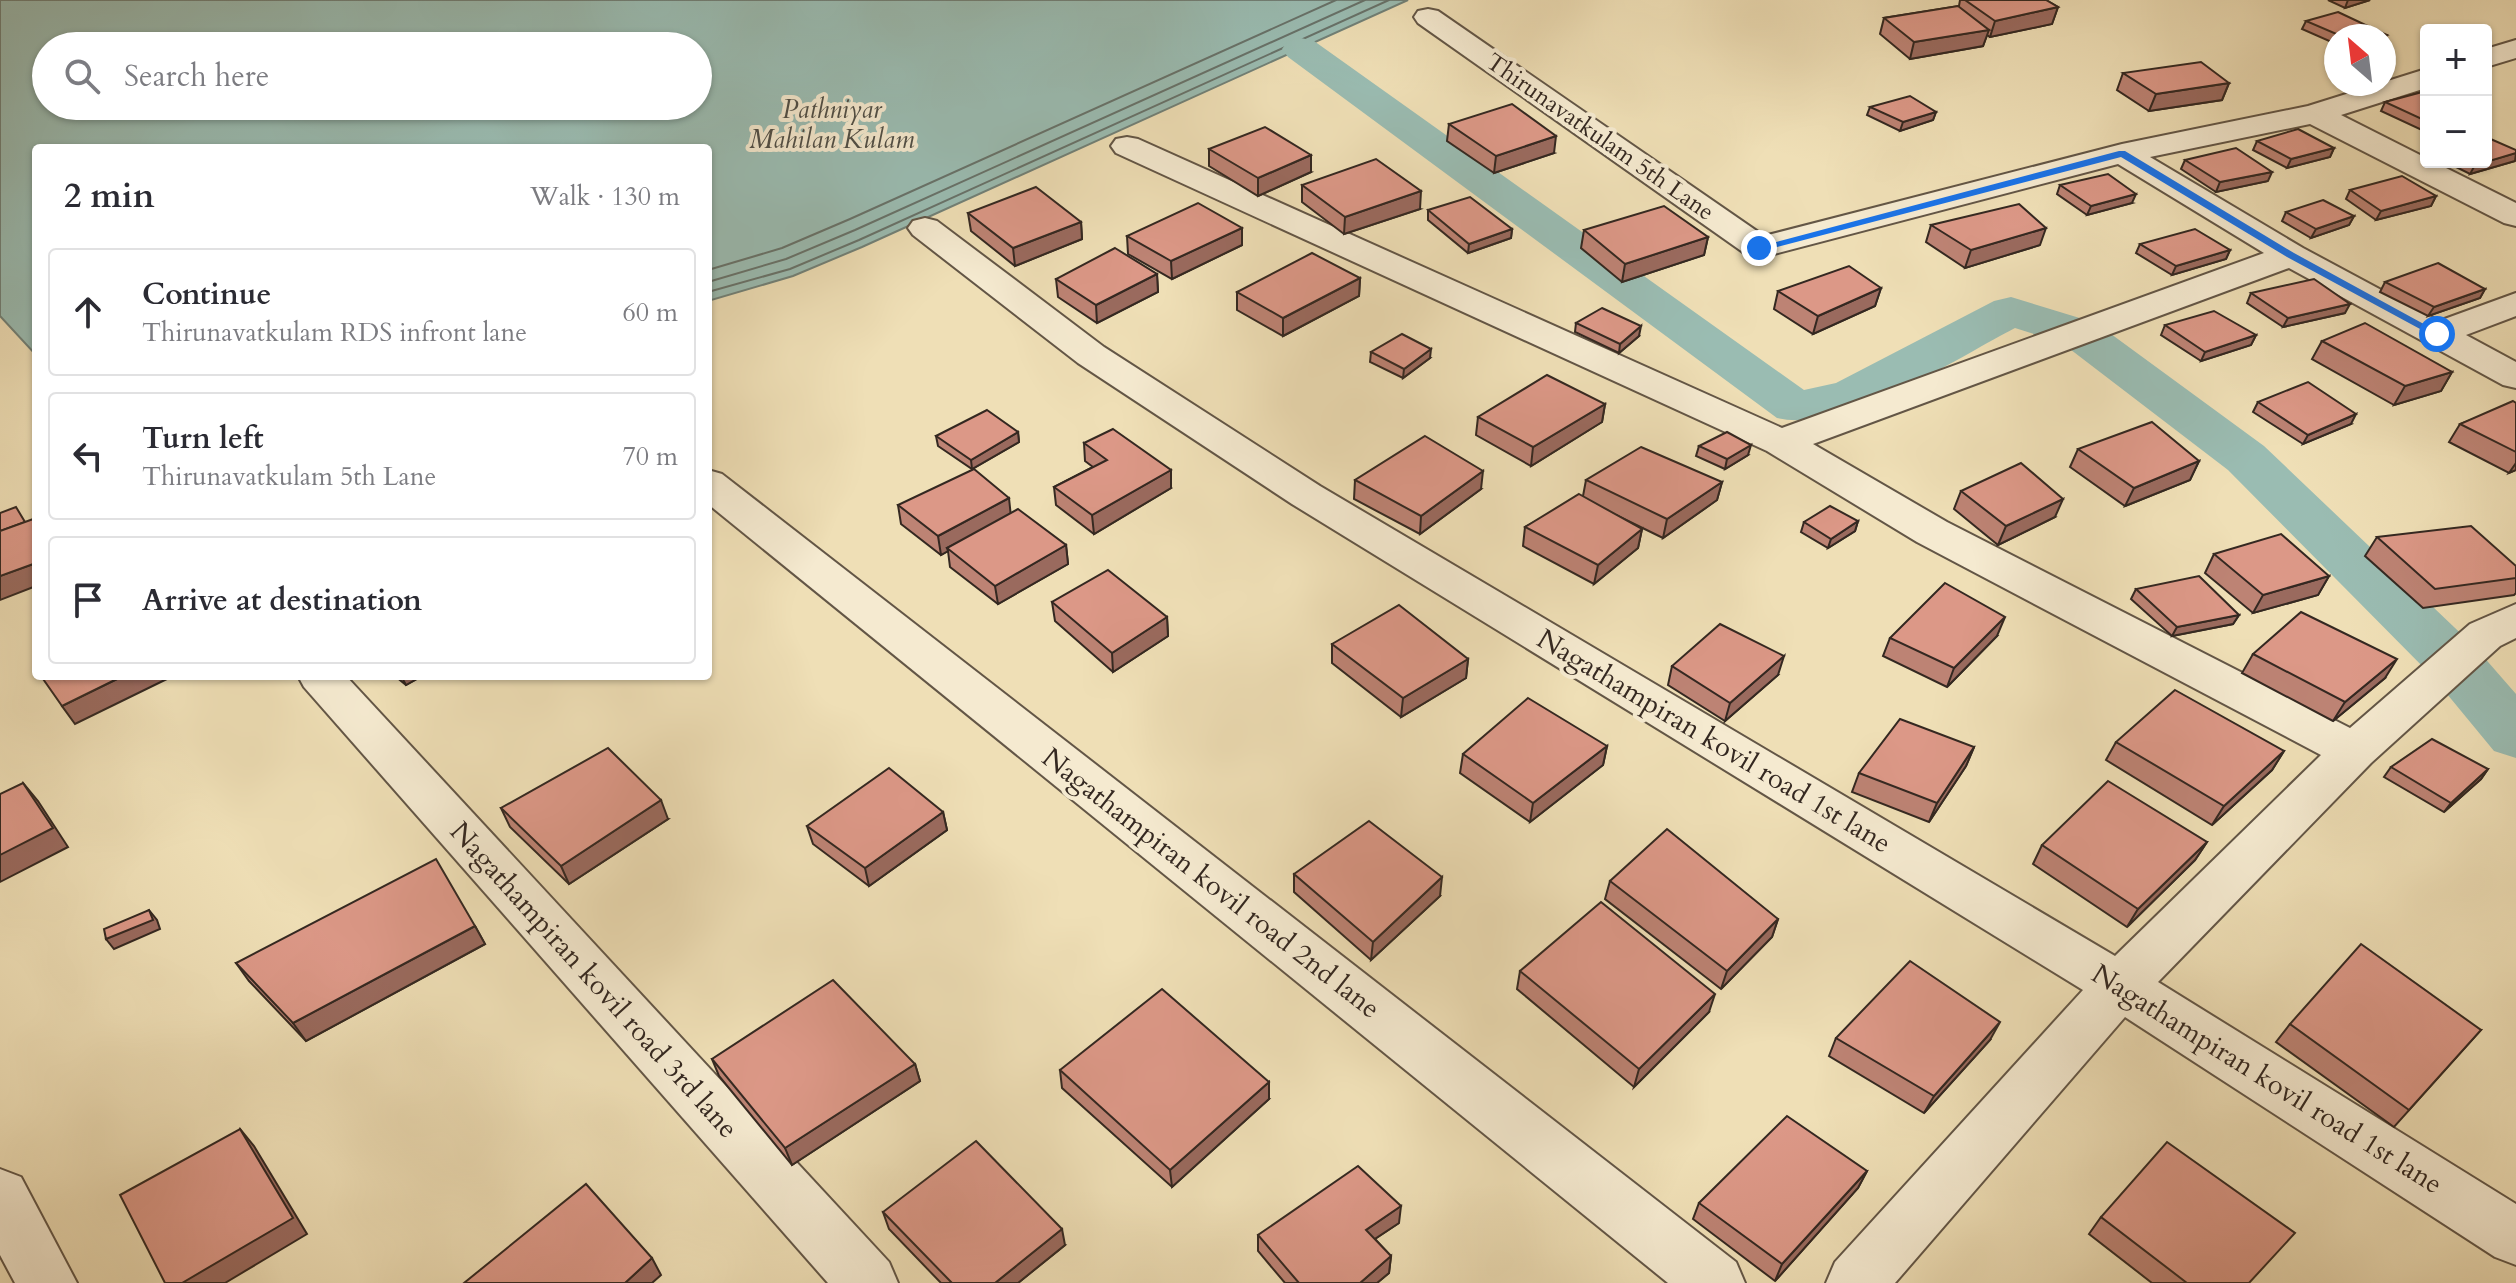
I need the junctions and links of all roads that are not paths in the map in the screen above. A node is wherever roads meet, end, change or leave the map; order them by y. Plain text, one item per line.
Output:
1 (1428, 17) dead end
2 (2516, 49) edge
3 (2492, 56) edge
4 (2420, 80) edge
5 (2314, 114) junction
6 (1127, 146) dead end
7 (2122, 153) junction
8 (2516, 216) edge
9 (925, 228) dead end
10 (2291, 255) junction
11 (2516, 304) edge
12 (2437, 334) junction
13 (2516, 377) edge
14 (1781, 442) junction
15 (712, 486) edge
16 (2516, 619) edge
17 (324, 680) edge
18 (2354, 751) junction
19 (2120, 986) junction
20 (0, 1196) edge
21 (2516, 1237) edge
22 (47, 1283) edge
23 (868, 1283) edge
24 (1715, 1283) edge
25 (1856, 1283) edge

1 - 7 street, Thirunavatkulam 5th Lane
2 - 3 street
4 - 5 street, Thirunavatkulam 5th Lane
5 - 7 street, Thirunavatkulam 5th Lane
5 - 8 street
6 - 14 street
7 - 10 street
9 - 19 street, Nagathampiran kovil road 1st lane
10 - 12 street
10 - 14 street
11 - 12 street
12 - 13 street
14 - 18 street
15 - 24 street, Nagathampiran kovil road 2nd lane
16 - 18 street
17 - 23 street, Nagathampiran kovil road 3rd lane
18 - 19 street
19 - 21 street, Nagathampiran kovil road 1st lane
19 - 25 street
20 - 22 street

